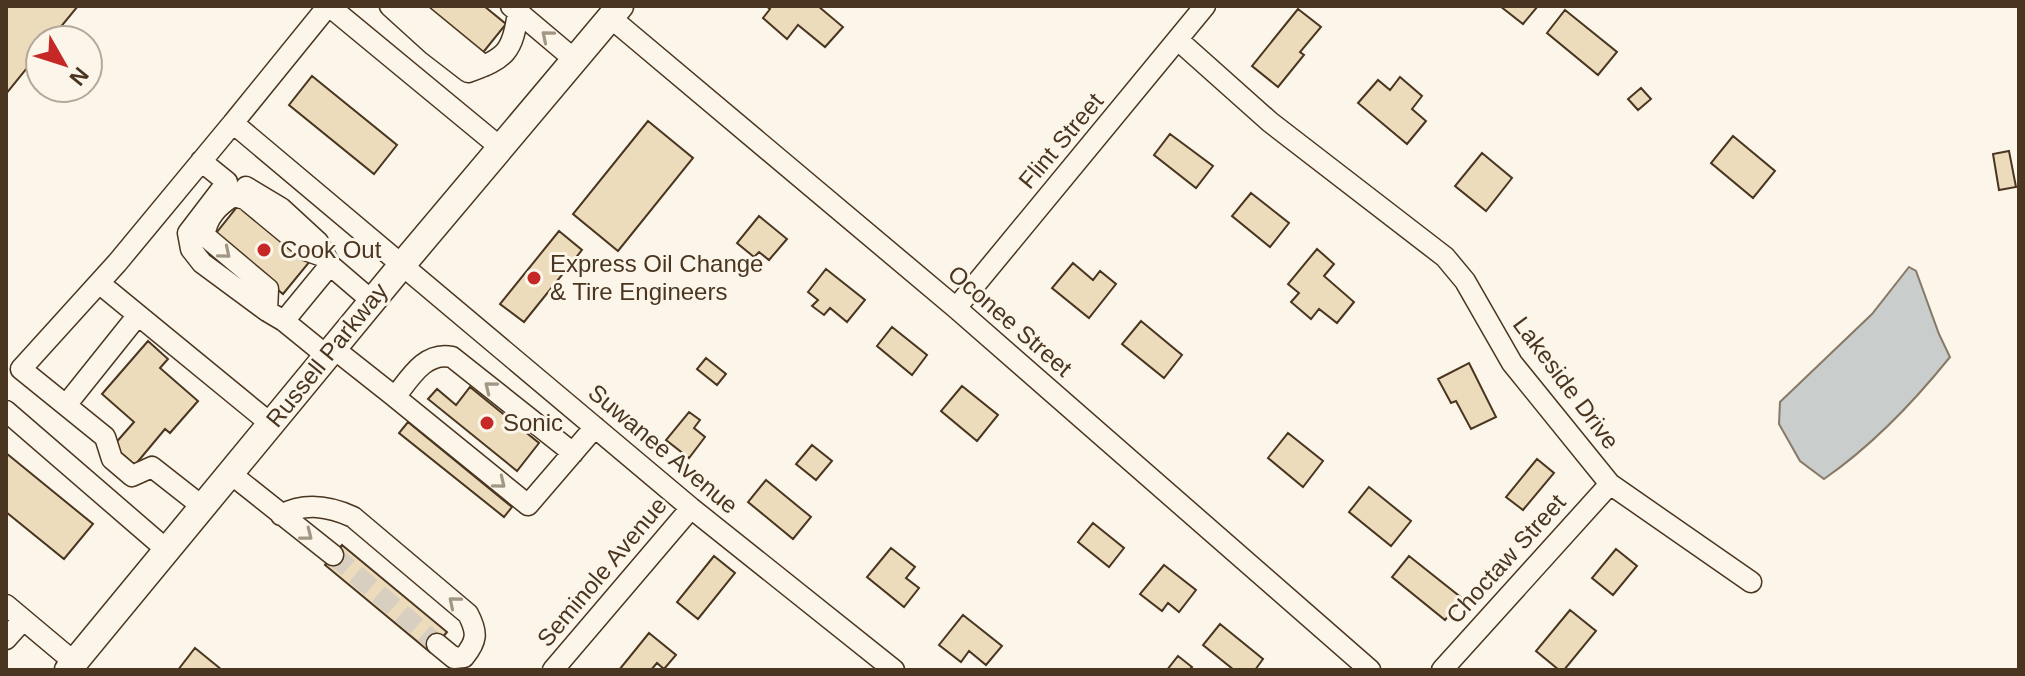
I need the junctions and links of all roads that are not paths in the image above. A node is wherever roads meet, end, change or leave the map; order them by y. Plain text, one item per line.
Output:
1 (328, 6) edge
2 (390, 6) edge
3 (411, 6) edge
4 (1205, 6) edge
5 (505, 8) edge
6 (613, 11) edge
7 (1178, 40) junction
8 (433, 45) junction
9 (575, 60) junction
10 (484, 66) junction
11 (410, 73) junction
12 (233, 123) junction
13 (501, 148) junction
14 (201, 161) junction
15 (227, 182) junction
16 (327, 261) junction
17 (402, 265) junction
18 (99, 283) junction
19 (372, 301) junction
20 (956, 308) junction
21 (138, 315) junction
22 (276, 316) junction
23 (330, 352) junction
24 (395, 397) junction
25 (66, 405) junction
26 (6, 411) edge
27 (271, 424) junction
28 (595, 427) junction
29 (573, 453) junction
30 (231, 474) junction
31 (1610, 484) junction
32 (203, 507) junction
33 (691, 508) junction
34 (281, 515) junction
35 (168, 551) junction
36 (333, 555) tunnel mouth
37 (1751, 582) dead end
38 (6, 605) edge
39 (15, 622) edge
40 (6, 639) edge
41 (437, 644) tunnel mouth
42 (71, 666) edge
43 (553, 670) edge
44 (894, 670) edge
45 (1370, 670) edge
46 (1442, 670) edge

1 - 11 street
1 - 12 street
2 - 8 street
3 - 10 street
4 - 7 street, Flint Street
9 -> 5 street
5 - 10 street
6 - 9 main road, Russell Parkway
6 - 20 street, Oconee Street
7 - 20 street, Flint Street
7 - 31 street, Lakeside Drive
8 - 10 street
8 - 11 street
9 - 13 main road, Russell Parkway
11 - 13 street
12 - 14 street
12 - 17 street, Suwanee Avenue
13 - 17 main road, Russell Parkway
14 - 15 street
14 - 18 street
15 - 16 street
15 - 22 street
16 - 19 street
16 - 22 street
16 -> 22 street
17 - 19 main road, Russell Parkway
17 - 28 street, Suwanee Avenue
18 - 21 street
18 - 25 street
19 - 23 main road, Russell Parkway
20 - 45 street, Oconee Street
21 - 25 street
21 - 27 street
22 - 23 street
23 - 24 street
23 - 27 main road, Russell Parkway
29 -> 24 street
24 -> 29 street
25 - 32 street
26 - 35 street
27 - 30 main road, Russell Parkway
28 - 29 street
28 - 33 street, Suwanee Avenue
30 - 32 main road, Russell Parkway
30 - 34 street
31 - 37 street, Lakeside Drive
31 - 46 street, Choctaw Street
32 - 35 main road, Russell Parkway
33 - 43 street, Seminole Avenue
33 - 44 street, Suwanee Avenue
34 -> 36 street
41 -> 34 street
35 - 42 main road, Russell Parkway
38 - 39 street
39 - 40 street
39 - 42 street

